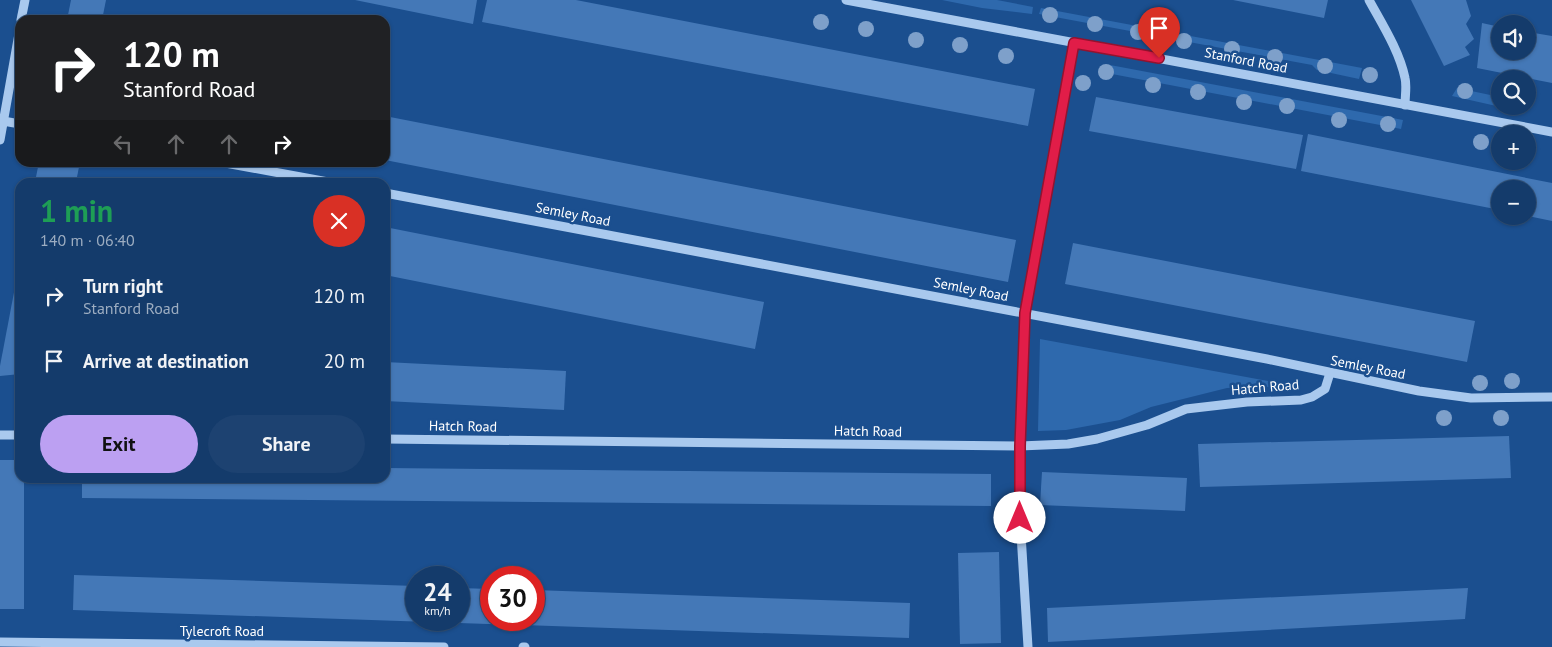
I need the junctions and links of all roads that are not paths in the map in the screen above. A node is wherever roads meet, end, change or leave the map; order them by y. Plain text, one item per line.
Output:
1 (25, 0) edge
2 (846, 0) edge
3 (1369, 0) edge
4 (22, 15) edge
5 (1074, 43) junction
6 (15, 57) edge
7 (1405, 105) junction
8 (4, 121) junction
9 (15, 123) edge
10 (1552, 132) edge
11 (0, 140) edge
12 (247, 167) edge
13 (306, 178) edge
14 (390, 194) edge
15 (1025, 313) junction
16 (1330, 373) junction
17 (1552, 397) edge
18 (0, 435) edge
19 (15, 435) edge
20 (390, 439) edge
21 (1020, 446) junction
22 (0, 642) edge
23 (444, 647) edge
24 (1028, 647) edge

1 - 4 street
2 - 5 street, Stanford Road
3 - 7 street
5 - 7 street, Stanford Road
5 - 15 street
6 - 8 street
7 - 10 street, Stanford Road
8 - 9 street
8 - 11 street
12 - 13 street
14 - 15 street, Semley Road
15 - 16 street, Semley Road
15 - 21 street
16 - 17 street, Semley Road
16 - 21 street, Hatch Road
18 - 19 street
20 - 21 street, Hatch Road
21 - 24 street
22 - 23 street, Tylecroft Road

